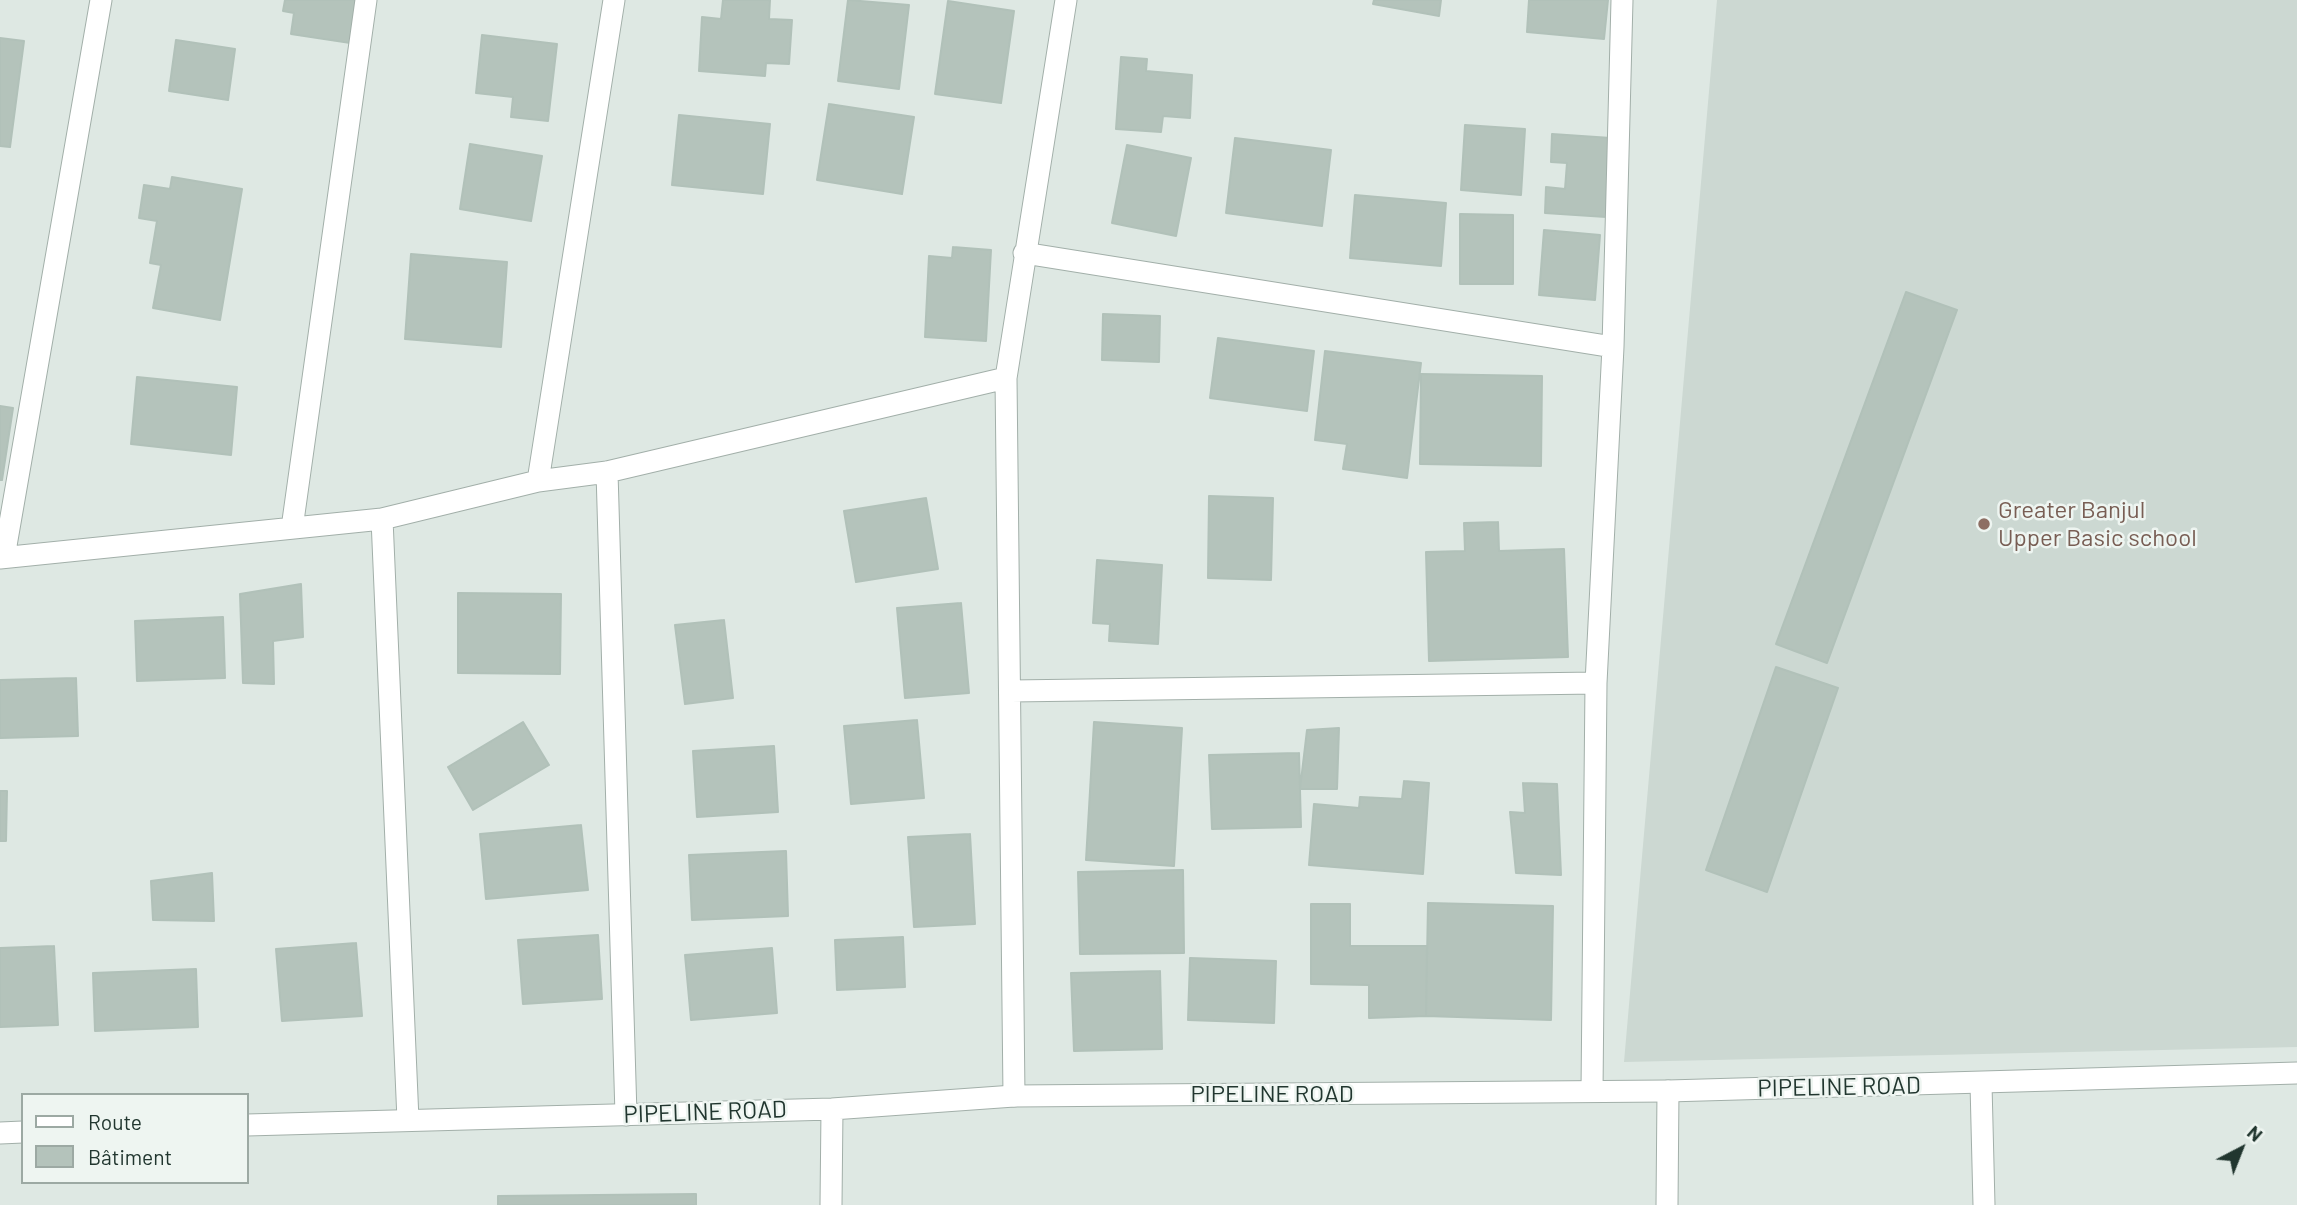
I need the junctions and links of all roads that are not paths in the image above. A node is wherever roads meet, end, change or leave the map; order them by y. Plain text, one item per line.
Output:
1 (101, 0) edge
2 (366, 0) edge
3 (614, 0) edge
4 (1066, 0) edge
5 (1622, 0) edge
6 (1024, 253) junction
7 (1613, 347) junction
8 (1006, 378) junction
9 (607, 472) junction
10 (538, 481) junction
11 (382, 519) junction
12 (292, 528) junction
13 (2, 557) edge
14 (1596, 683) junction
15 (1011, 691) junction
16 (2297, 1073) edge
17 (1981, 1084) junction
18 (1592, 1091) junction
19 (1668, 1091) junction
20 (1014, 1096) junction
21 (832, 1109) junction
22 (626, 1115) junction
23 (408, 1120) junction
24 (248, 1125) edge
25 (21, 1132) edge
26 (0, 1133) edge
27 (831, 1205) edge
28 (1667, 1205) edge
29 (1984, 1205) edge

1 - 13 street
2 - 12 street
3 - 10 street
4 - 6 street
5 - 7 street
6 - 7 street
6 - 8 street
7 - 14 street
8 - 9 street
8 - 15 street
9 - 10 street
9 - 22 street
10 - 11 street
11 - 12 street
11 - 23 street
12 - 13 street
14 - 15 street
14 - 18 street
15 - 20 street
16 - 17 street, PIPELINE ROAD
17 - 19 street, PIPELINE ROAD
17 - 29 street
18 - 19 street, PIPELINE ROAD
18 - 20 street, PIPELINE ROAD
19 - 28 street
20 - 21 street, PIPELINE ROAD
21 - 22 street, PIPELINE ROAD
21 - 27 street
22 - 23 street, PIPELINE ROAD
23 - 24 street, PIPELINE ROAD
25 - 26 street

